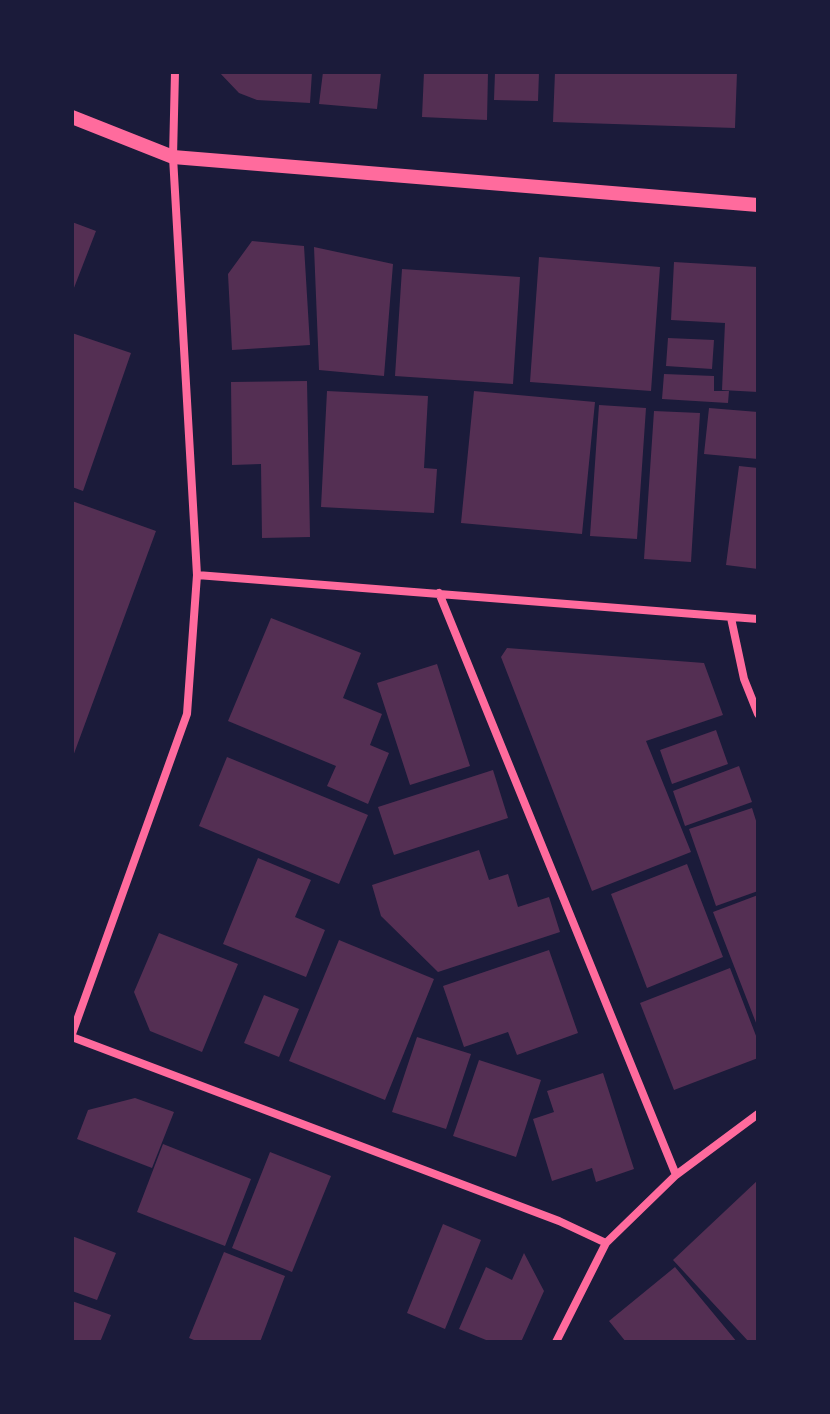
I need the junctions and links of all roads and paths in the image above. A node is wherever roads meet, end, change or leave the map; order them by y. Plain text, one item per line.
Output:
1 (175, 72) edge
2 (72, 117) edge
3 (173, 157) junction
4 (758, 205) edge
5 (197, 575) junction
6 (439, 593) junction
7 (731, 618) junction
8 (758, 619) edge
9 (758, 714) edge
10 (72, 1036) edge
11 (758, 1114) edge
12 (676, 1175) junction
13 (606, 1243) junction
14 (556, 1342) edge

1 - 3 street
2 - 3 street
3 - 4 street
3 - 5 street
5 - 6 street
5 - 10 street
6 - 7 street
6 - 12 street
7 - 8 street
7 - 9 street
10 - 13 street
11 - 12 street
12 - 13 street
13 - 14 street

